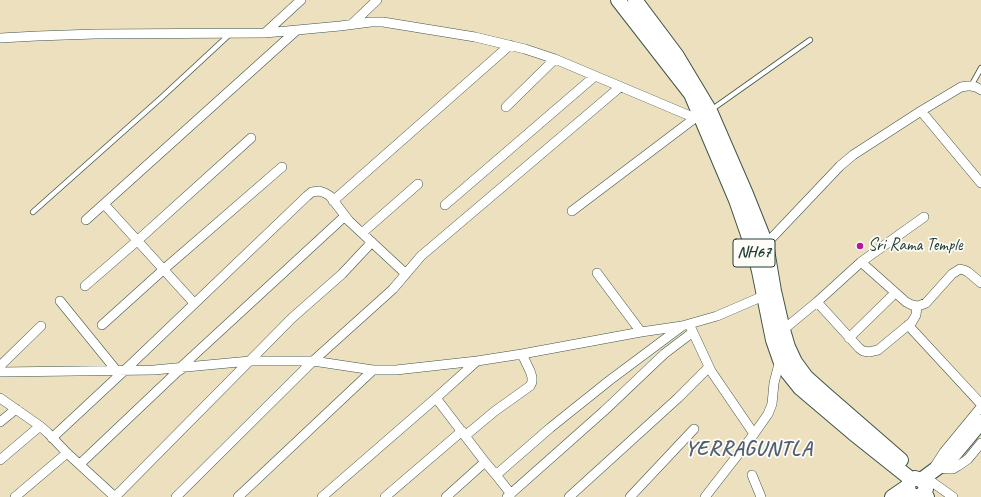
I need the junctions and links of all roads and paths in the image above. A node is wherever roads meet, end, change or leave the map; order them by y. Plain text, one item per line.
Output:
1 (301, 0) edge
2 (377, 0) edge
3 (618, 0) edge
4 (635, 0) edge
5 (352, 24) junction
6 (297, 30) junction
7 (231, 33) junction
8 (266, 33) junction
9 (0, 38) edge
10 (810, 40) dead end
11 (510, 45) junction
12 (555, 60) junction
13 (981, 68) edge
14 (595, 76) junction
15 (971, 86) junction
16 (620, 87) junction
17 (981, 90) edge
18 (506, 107) dead end
19 (921, 111) junction
20 (702, 115) junction
21 (251, 138) dead end
22 (282, 167) dead end
23 (981, 183) edge
24 (418, 184) dead end
25 (333, 200) junction
26 (104, 204) junction
27 (445, 205) dead end
28 (572, 211) dead end
29 (33, 212) dead end
30 (345, 216) junction
31 (924, 217) dead end
32 (86, 220) dead end
33 (362, 233) junction
34 (137, 241) junction
35 (372, 242) junction
36 (766, 244) junction
37 (861, 262) junction
38 (163, 270) junction
39 (406, 274) junction
40 (597, 274) dead end
41 (981, 283) edge
42 (85, 286) dead end
43 (895, 293) junction
44 (769, 294) junction
45 (60, 301) dead end
46 (817, 302) junction
47 (194, 303) junction
48 (917, 306) junction
49 (102, 325) dead end
50 (908, 325) junction
51 (41, 326) dead end
52 (688, 328) junction
53 (783, 330) junction
54 (641, 332) junction
55 (849, 338) junction
56 (522, 354) junction
57 (780, 360) junction
58 (313, 361) junction
59 (477, 361) junction
60 (250, 362) junction
61 (0, 366) edge
62 (183, 367) junction
63 (709, 367) junction
64 (121, 370) junction
65 (373, 370) junction
66 (0, 372) edge
67 (0, 398) edge
68 (436, 398) junction
69 (981, 406) edge
70 (16, 409) junction
71 (0, 422) edge
72 (981, 422) edge
73 (40, 426) junction
74 (694, 429) dead end
75 (463, 433) junction
76 (754, 434) junction
77 (52, 438) junction
78 (981, 443) edge
79 (67, 453) junction
80 (0, 460) edge
81 (485, 462) junction
82 (80, 464) junction
83 (496, 475) junction
84 (752, 475) dead end
85 (920, 486) edge
86 (509, 495) edge
87 (15, 497) edge
88 (115, 497) edge
89 (176, 497) edge
90 (238, 497) edge
91 (322, 497) edge
92 (385, 497) edge
93 (446, 497) edge
94 (569, 497) edge
95 (630, 497) edge
96 (705, 497) edge
97 (761, 497) edge
98 (892, 497) edge
99 (953, 497) edge

1 - 8 street
2 - 5 street
3 - 20 highway, NH67
4 - 20 highway, NH67
5 - 6 street
5 - 11 street
6 - 8 street
6 - 26 street
7 - 8 street
7 - 9 street
7 - 29 lane
10 - 20 lane
11 - 12 street
11 - 25 street
12 - 14 street
12 - 18 street
13 - 15 lane
14 - 16 street
14 - 27 street
15 - 17 street
15 - 19 street
16 - 20 street
16 - 39 street
19 - 23 street
19 - 36 street
20 - 28 street
20 - 36 highway, NH67
20 - 44 highway, NH67
21 - 34 street
22 - 38 street
24 - 33 street
25 - 30 street
25 - 47 street
26 - 32 street
26 - 34 street
30 - 33 street
30 - 62 street
31 - 37 street
33 - 35 street
34 - 38 street
34 - 42 street
35 - 39 street
35 - 60 street
36 - 44 highway, NH67
37 - 43 street
37 - 46 street
38 - 47 street
38 - 49 street
39 - 58 street
40 - 54 street
41 - 48 street
43 - 48 street
43 - 55 street
44 - 52 street
44 - 53 highway, NH67
44 - 57 highway, NH67
45 - 64 street
46 - 53 street
46 - 55 street
47 - 64 street
48 - 50 street
50 - 55 street
50 - 69 street
51 - 61 street
52 - 54 street
52 - 63 street
52 - 83 street
52 - 86 street
53 - 85 highway, NH67
54 - 56 street
56 - 59 street
56 - 75 street
57 - 76 street
57 - 85 highway, NH67
58 - 60 street
58 - 65 street
58 - 89 street
59 - 65 street
59 - 68 street
60 - 62 street
60 - 88 street
62 - 64 street
62 - 82 street
63 - 76 street
63 - 94 street
64 - 66 street
64 - 77 street
65 - 90 street
67 - 70 street
68 - 75 street
68 - 91 street
69 - 85 street
70 - 71 street
70 - 73 street
72 - 85 highway
73 - 77 street
73 - 80 street
74 - 95 street
75 - 81 street
75 - 92 street
76 - 96 street
77 - 79 street
78 - 85 street
79 - 82 street
79 - 87 street
81 - 83 street
81 - 93 street
82 - 88 street
83 - 86 street
84 - 97 street
85 - 98 highway
85 - 99 street

